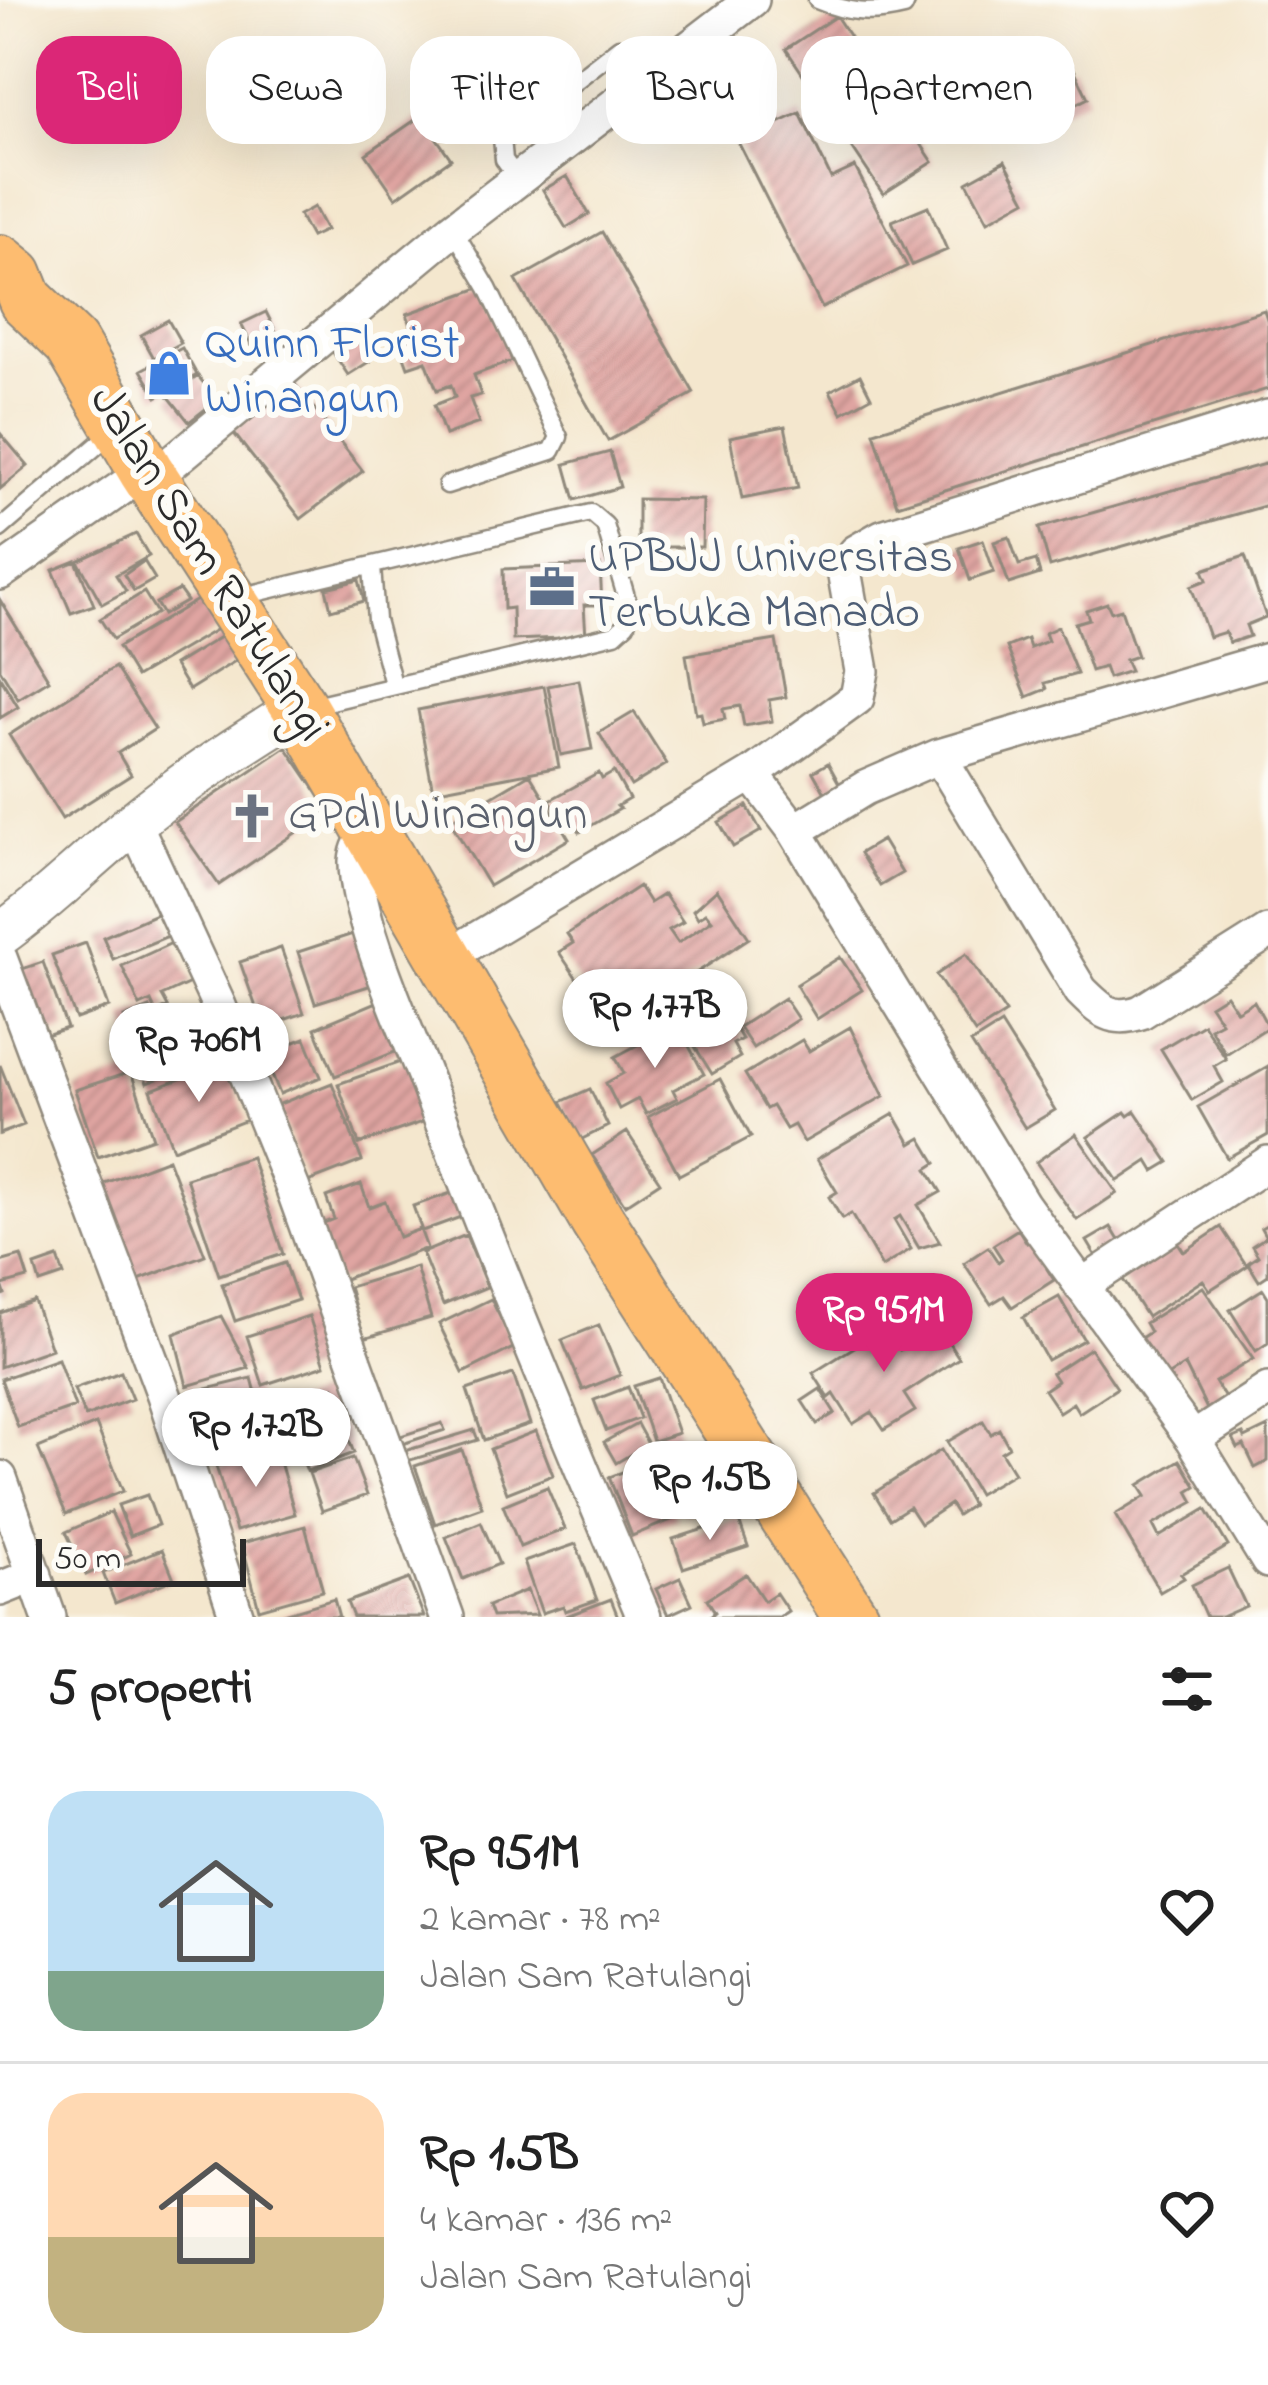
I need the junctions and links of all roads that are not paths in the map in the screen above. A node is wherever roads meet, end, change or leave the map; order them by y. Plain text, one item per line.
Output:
1 (752, 0) edge
2 (818, 0) edge
3 (907, 0) edge
4 (606, 56) edge
5 (519, 180) junction
6 (453, 230) junction
7 (11, 286) edge
8 (1268, 417) edge
9 (139, 459) junction
10 (446, 485) dead end
11 (0, 529) edge
12 (372, 567) junction
13 (0, 573) edge
14 (229, 599) junction
15 (1268, 660) edge
16 (393, 684) junction
17 (300, 708) junction
18 (939, 756) junction
19 (752, 774) junction
20 (134, 821) junction
21 (371, 830) junction
22 (795, 831) junction
23 (1268, 932) edge
24 (0, 935) edge
25 (448, 957) junction
26 (0, 958) edge
27 (1268, 1163) edge
28 (1081, 1286) junction
29 (1268, 1390) edge
30 (1192, 1439) junction
31 (0, 1478) edge
32 (1268, 1561) edge
33 (35, 1575) junction
34 (0, 1589) edge
35 (49, 1617) edge
36 (237, 1617) edge
37 (447, 1617) edge
38 (644, 1617) edge
39 (851, 1617) edge

1 - 5 street
2 - 3 lane
4 - 5 lane
5 - 6 street
6 - 9 street
6 - 10 lane
7 - 9 highway, Jalan Sam Ratulangi
8 - 19 street
9 - 11 lane
9 - 13 street
9 - 14 highway, Jalan Sam Ratulangi
12 - 14 lane
12 - 16 lane
12 - 16 lane
14 - 17 highway, Jalan Sam Ratulangi
15 - 18 street
16 - 17 lane
17 - 20 street
17 - 21 highway, Jalan Sam Ratulangi
18 - 22 street
18 - 23 street
19 - 22 street
19 - 25 street
20 - 24 street
20 - 37 street
21 - 25 highway, Jalan Sam Ratulangi
21 - 38 street
22 - 28 street
25 - 39 highway, Jalan Sam Ratulangi
26 - 36 street
27 - 28 street
28 - 30 street
29 - 30 street
30 - 32 street
31 - 33 street
33 - 34 street
33 - 35 street

